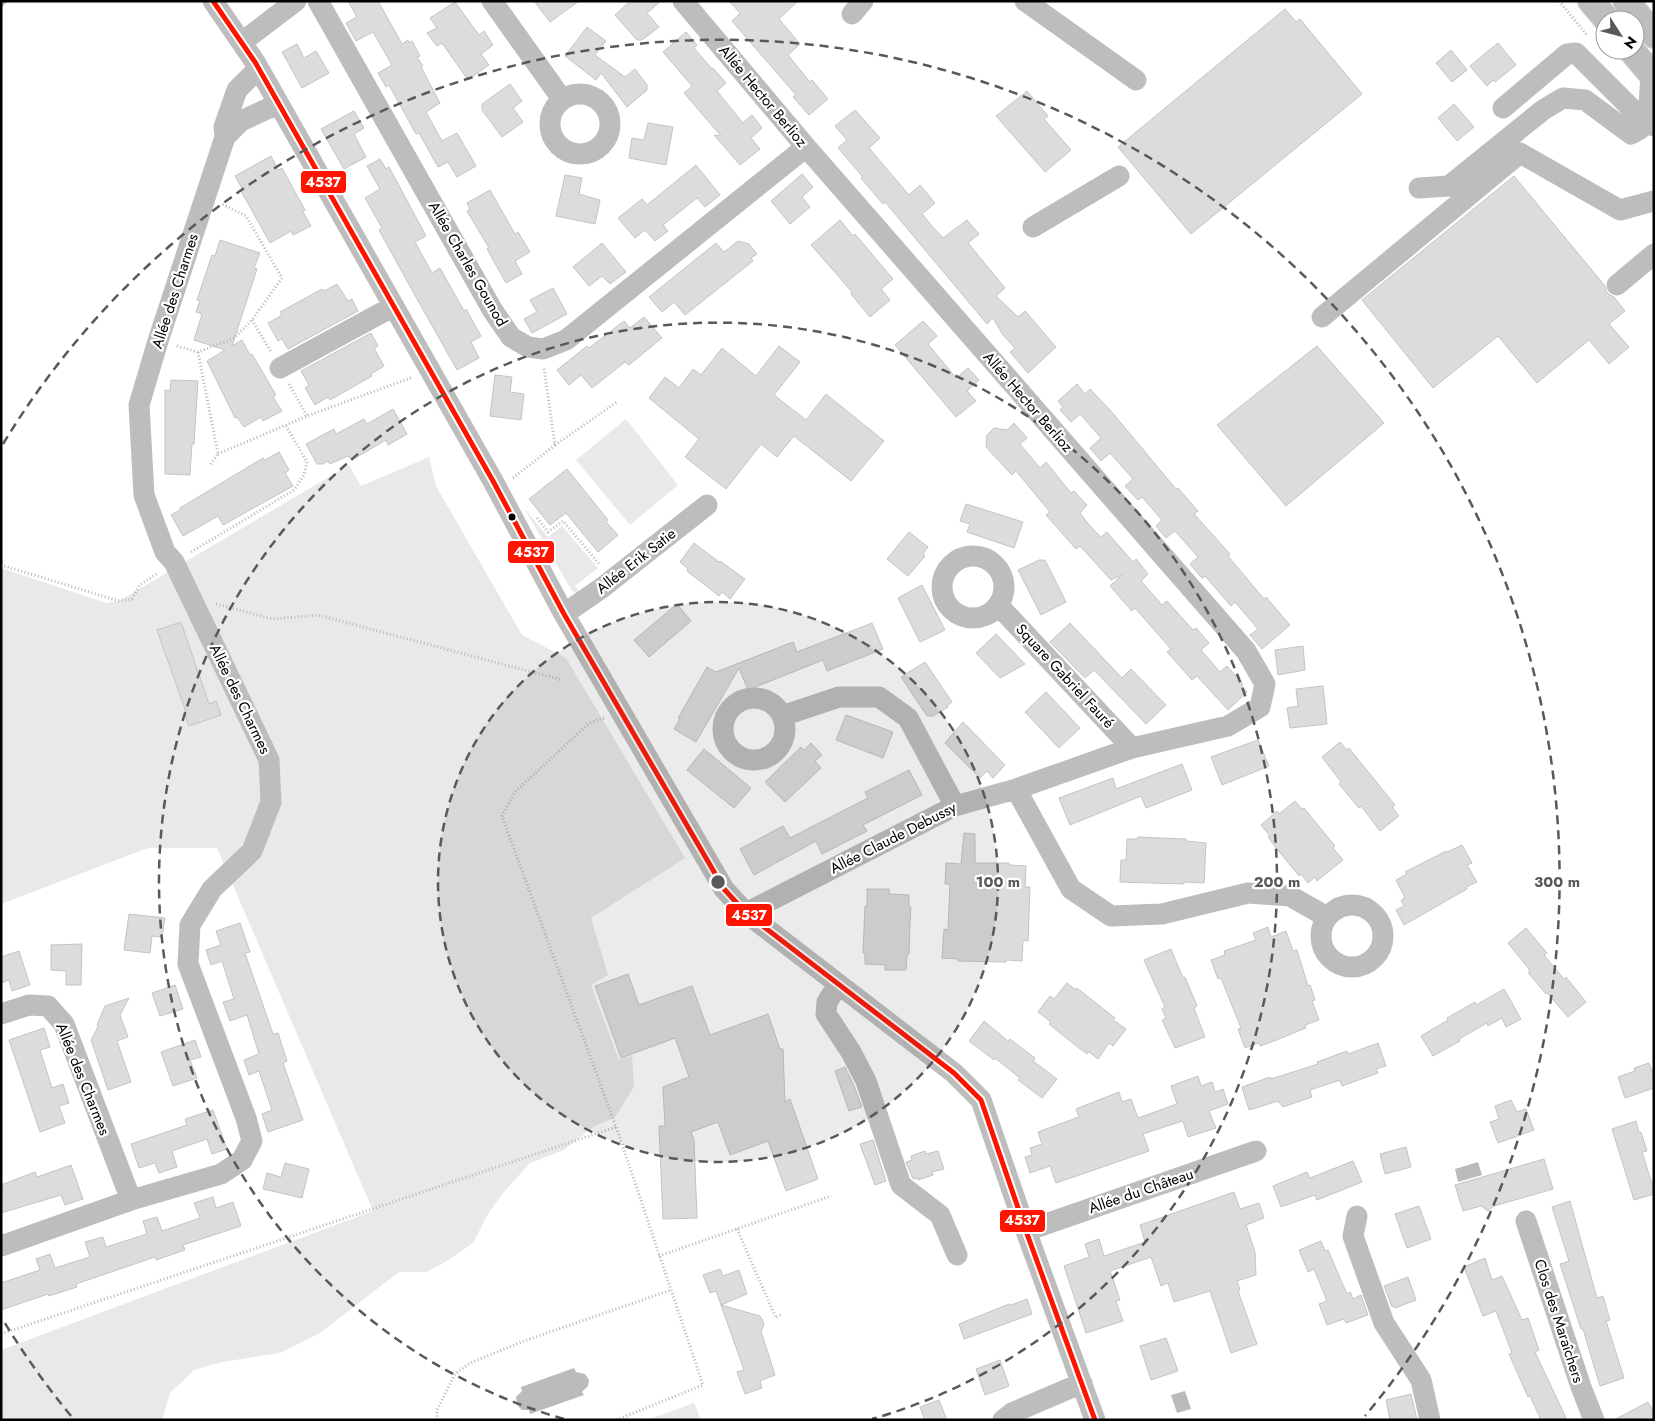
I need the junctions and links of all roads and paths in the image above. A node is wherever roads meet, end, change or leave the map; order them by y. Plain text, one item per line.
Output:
1 (213, 1) edge
2 (296, 1) edge
3 (318, 1) edge
4 (492, 1) edge
5 (683, 1) edge
6 (1025, 1) edge
7 (242, 42) junction
8 (1640, 60) edge
9 (258, 69) junction
10 (1652, 75) edge
11 (1136, 80) dead end
12 (562, 99) dead end
13 (278, 104) junction
14 (1503, 108) dead end
15 (1649, 123) edge
16 (226, 137) junction
17 (806, 147) junction
18 (1119, 176) dead end
19 (1419, 188) dead end
20 (206, 196) junction
21 (1654, 201) edge
22 (1033, 227) dead end
23 (1654, 254) edge
24 (1617, 285) dead end
25 (394, 306) junction
26 (1322, 317) dead end
27 (158, 341) junction
28 (543, 349) junction
29 (198, 352) junction
30 (280, 368) dead end
31 (430, 371) junction
32 (617, 402) dead end
33 (286, 426) junction
34 (555, 445) junction
35 (218, 454) junction
36 (210, 466) dead end
37 (509, 482) dead end
38 (706, 506) dead end
39 (536, 518) dead end
40 (174, 562) junction
41 (1, 565) edge
42 (600, 566) dead end
43 (192, 599) junction
44 (998, 605) dead end
45 (564, 614) junction
46 (562, 680) dead end
47 (621, 712) junction
48 (782, 716) dead end
49 (1132, 748) junction
50 (1016, 789) junction
51 (955, 806) junction
52 (746, 913) junction
53 (1327, 917) dead end
54 (838, 985) junction
55 (1, 1014) edge
56 (616, 1127) junction
57 (1256, 1151) dead end
58 (831, 1196) dead end
59 (132, 1200) junction
60 (1357, 1216) dead end
61 (1526, 1221) dead end
62 (737, 1229) junction
63 (1026, 1231) junction
64 (1, 1246) edge
65 (957, 1255) dead end
66 (659, 1256) junction
67 (671, 1290) junction
68 (782, 1314) dead end
69 (1, 1334) edge
70 (1082, 1383) junction
71 (437, 1420) edge
72 (616, 1420) edge
73 (1003, 1420) edge
74 (1095, 1420) edge
75 (1430, 1420) edge
76 (1594, 1420) edge

1 - 7 street
2 - 7 street
3 - 28 street, Allée Charles Gounod
4 - 12 street
5 - 17 street, Allée Hector Berlioz
6 - 11 street
7 - 9 street
8 - 10 main road
9 - 13 street
9 - 16 street, Allée des Charmes
10 - 15 street
13 - 16 street, Allée des Charmes
13 - 25 street
14 - 15 street
15 - 19 street
16 - 20 street, Allée des Charmes
17 - 28 street
17 - 49 street, Allée Hector Berlioz
18 - 22 street
20 - 27 street, Allée des Charmes
20 - 29 path
21 - 26 street
23 - 24 street
25 - 30 street
25 - 31 street
27 - 29 path
27 - 40 street, Allée des Charmes
28 - 34 path
29 - 35 path
31 - 33 path
31 - 45 street
32 - 34 path
33 - 35 path
33 - 40 path
34 - 37 path
35 - 36 path
38 - 45 street, Allée Erik Satie
39 - 42 path
40 - 41 path
40 - 43 street, Allée des Charmes
43 - 46 path
43 - 59 street, Allée des Charmes
44 - 49 street, Square Gabriel Fauré
45 - 47 street
47 - 52 street
47 - 56 path
48 - 51 street
49 - 50 street, Allée Claude Debussy
50 - 51 street, Allée Claude Debussy
50 - 53 street
51 - 52 street, Allée Claude Debussy
52 - 54 street
54 - 63 street
54 - 65 street
55 - 59 street, Allée des Charmes
56 - 66 path
56 - 69 path
57 - 63 street, Allée du Château
58 - 62 path
59 - 64 street, Allée des Charmes
60 - 75 street
61 - 76 street, Clos des Maraîchers
62 - 66 path
62 - 68 path
63 - 70 street
66 - 67 path
67 - 71 path
67 - 72 path
70 - 73 street
70 - 74 street

